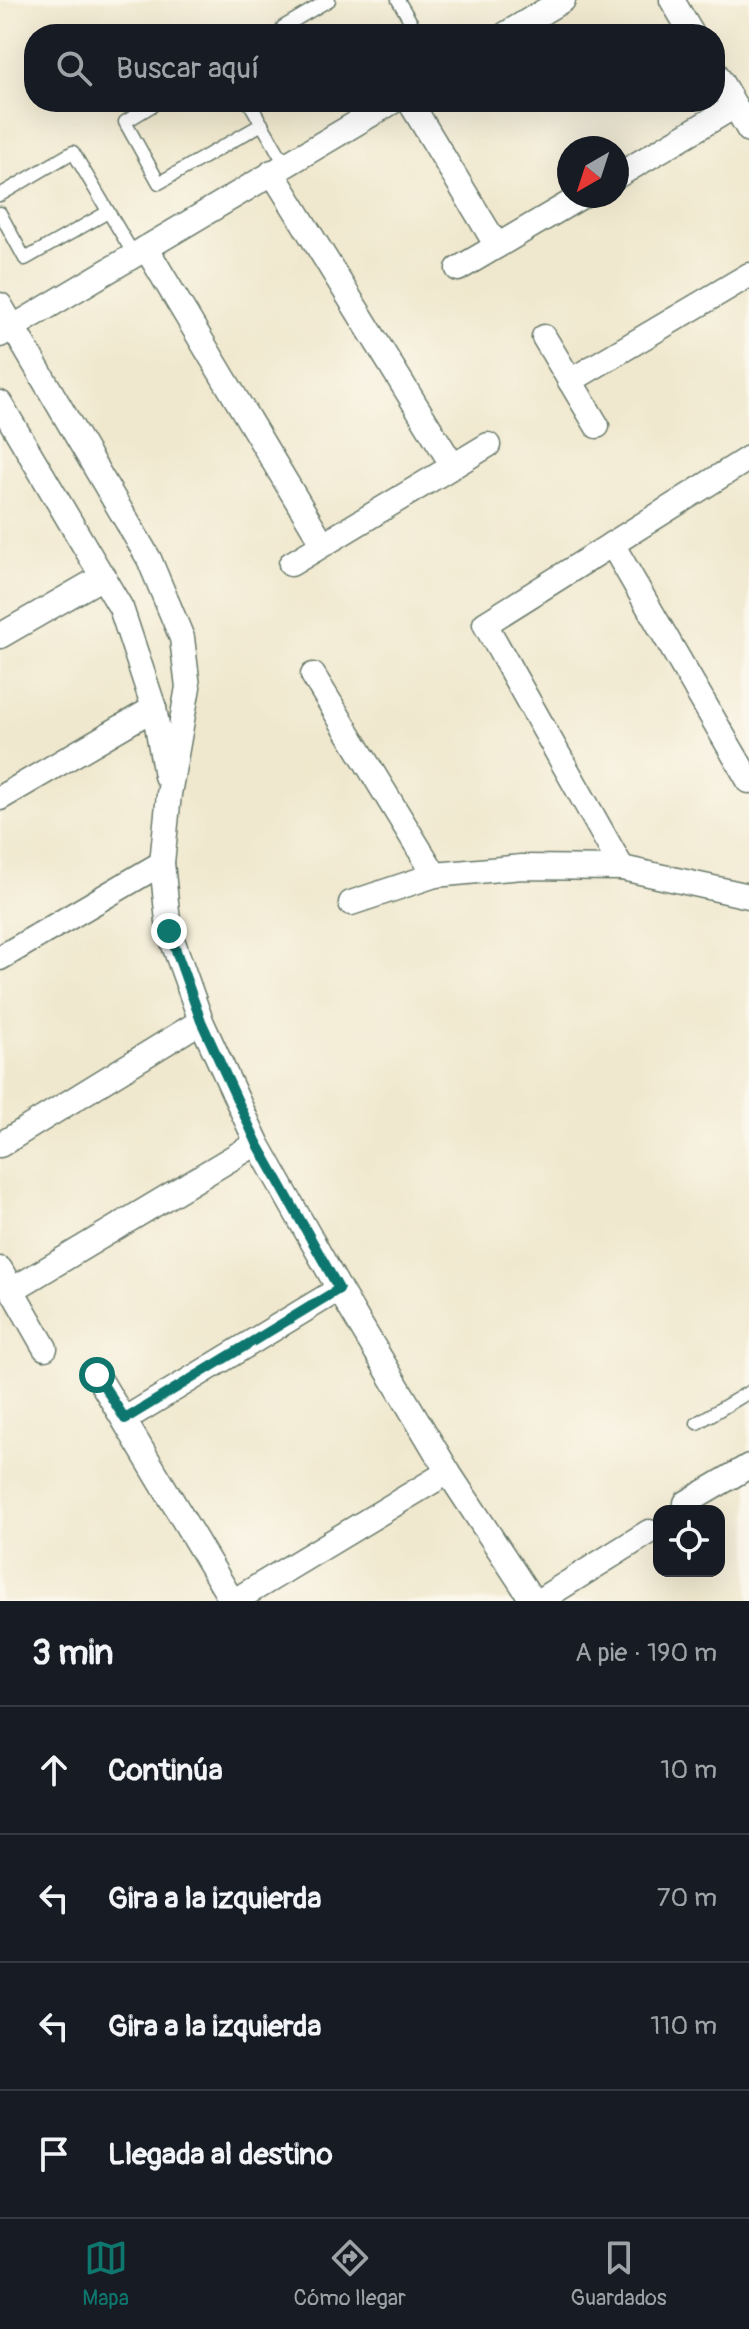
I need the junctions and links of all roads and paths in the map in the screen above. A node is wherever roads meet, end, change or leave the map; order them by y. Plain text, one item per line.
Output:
1 (329, 0) edge
2 (398, 0) edge
3 (563, 0) edge
4 (672, 0) edge
5 (288, 24) edge
6 (408, 24) edge
7 (523, 24) edge
8 (686, 24) edge
9 (725, 89) edge
10 (735, 106) junction
11 (142, 112) edge
12 (255, 112) edge
13 (375, 112) edge
14 (416, 112) edge
15 (725, 112) edge
16 (725, 112) edge
17 (262, 124) junction
18 (749, 130) edge
19 (279, 168) junction
20 (629, 169) edge
21 (0, 195) edge
22 (562, 208) edge
23 (108, 212) junction
24 (0, 213) edge
25 (497, 246) junction
26 (140, 252) junction
27 (458, 269) dead end
28 (749, 275) edge
29 (0, 305) edge
30 (7, 332) edge
31 (544, 337) dead end
32 (570, 381) junction
33 (0, 403) edge
34 (597, 426) dead end
35 (488, 445) dead end
36 (747, 465) edge
37 (453, 466) junction
38 (323, 544) junction
39 (612, 544) junction
40 (291, 564) dead end
41 (104, 576) junction
42 (0, 636) edge
43 (313, 675) dead end
44 (154, 708) junction
45 (749, 781) edge
46 (169, 794) junction
47 (0, 798) edge
48 (162, 863) junction
49 (622, 868) junction
50 (435, 875) junction
51 (749, 896) edge
52 (351, 903) dead end
53 (0, 958) edge
54 (201, 1021) junction
55 (257, 1143) junction
56 (0, 1145) edge
57 (6, 1280) edge
58 (339, 1289) junction
59 (45, 1348) dead end
60 (97, 1375) dead end
61 (749, 1392) edge
62 (125, 1419) junction
63 (697, 1423) dead end
64 (749, 1466) edge
65 (448, 1472) junction
66 (686, 1503) dead end
67 (649, 1532) dead end
68 (233, 1601) edge
69 (533, 1601) edge
70 (539, 1601) edge

1 - 5 lane
2 - 6 lane
3 - 7 street
4 - 8 street
9 - 10 street
10 - 16 street
10 - 18 street
11 - 17 lane
12 - 17 lane
13 - 19 street
14 - 25 street
15 - 20 street
17 - 19 lane
19 - 26 street
19 - 37 street
21 - 23 lane
22 - 25 street
23 - 24 lane
23 - 26 lane
25 - 27 street
26 - 30 street
26 - 38 street
28 - 32 street
29 - 30 street
30 - 46 street
31 - 32 street
32 - 34 street
33 - 41 street
35 - 37 street
36 - 39 street
37 - 38 street
38 - 40 street
39 - 45 street
39 - 49 street
41 - 42 street
41 - 44 street
43 - 50 street
44 - 46 street
44 - 47 street
46 - 48 street
48 - 53 street
48 - 54 street
49 - 50 street
49 - 51 street
50 - 52 street
54 - 55 street
54 - 56 street
55 - 57 street
55 - 58 street
57 - 59 street
58 - 62 street
58 - 65 street
60 - 62 street
61 - 63 lane
62 - 68 street
64 - 66 street
65 - 68 street
65 - 69 street
67 - 70 street

